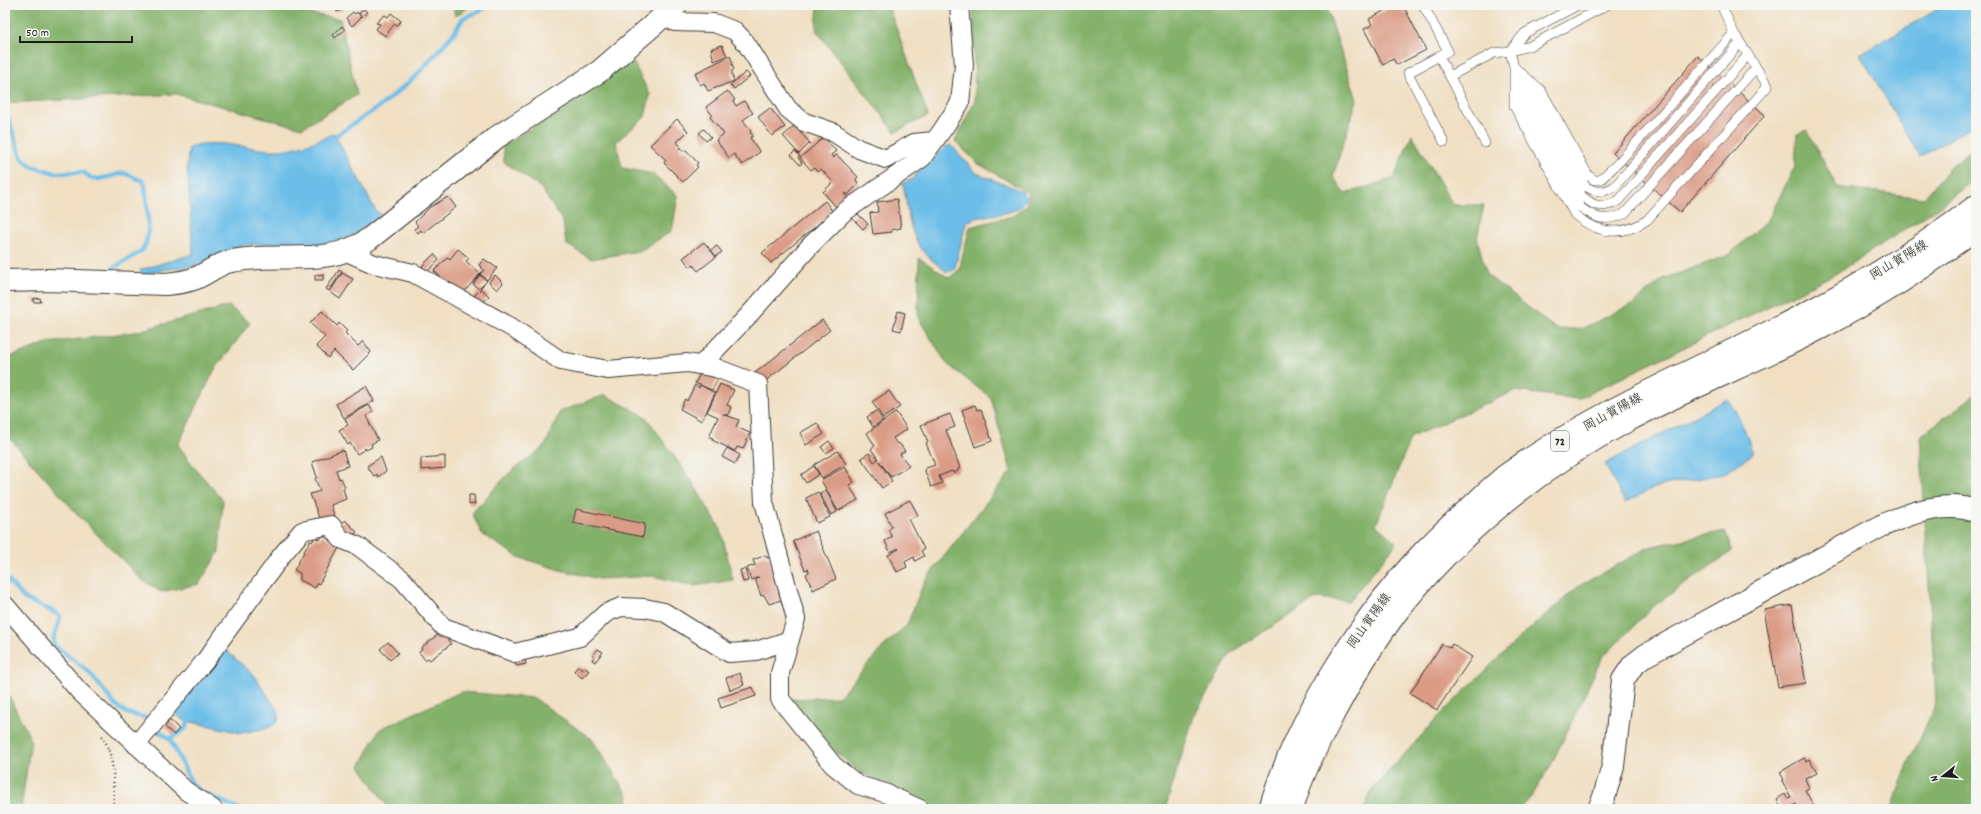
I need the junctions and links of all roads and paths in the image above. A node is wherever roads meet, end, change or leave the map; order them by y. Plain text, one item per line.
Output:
1 (959, 5) edge
2 (1423, 5) edge
3 (1578, 5) edge
4 (1607, 5) edge
5 (1720, 5) edge
6 (670, 10) edge
7 (1734, 33) junction
8 (1740, 43) junction
9 (1510, 51) junction
10 (1748, 55) junction
11 (1439, 56) junction
12 (1514, 67) junction
13 (1756, 68) junction
14 (1450, 76) junction
15 (934, 141) junction
16 (1444, 142) dead end
17 (1485, 143) dead end
18 (1976, 206) edge
19 (1976, 228) edge
20 (347, 252) junction
21 (5, 281) edge
22 (701, 366) junction
23 (1976, 511) edge
24 (5, 605) edge
25 (790, 640) junction
26 (98, 731) dead end
27 (136, 746) junction
28 (114, 809) edge
29 (213, 809) edge
30 (920, 809) edge
31 (1270, 809) edge
32 (1292, 809) edge
33 (1599, 809) edge

1 - 15 street
2 - 11 lane
3 - 9 lane
4 - 9 lane
5 - 7 lane
6 - 15 street
6 - 20 main road
7 - 8 lane
7 - 12 lane
8 - 10 lane
8 - 12 lane
9 - 12 lane
9 - 14 lane
10 - 12 lane
10 - 13 lane
11 - 14 lane
11 - 16 lane
12 - 13 lane
12 - 13 lane
14 - 17 lane
15 - 22 street
18 - 31 main road, 岡山賀陽線 / 72
19 - 32 main road, 岡山賀陽線 / 72
20 - 21 main road
20 - 22 street
22 - 25 street
23 - 33 main road
24 - 27 street
25 - 27 street
25 - 30 street
26 - 28 path
27 - 29 street

